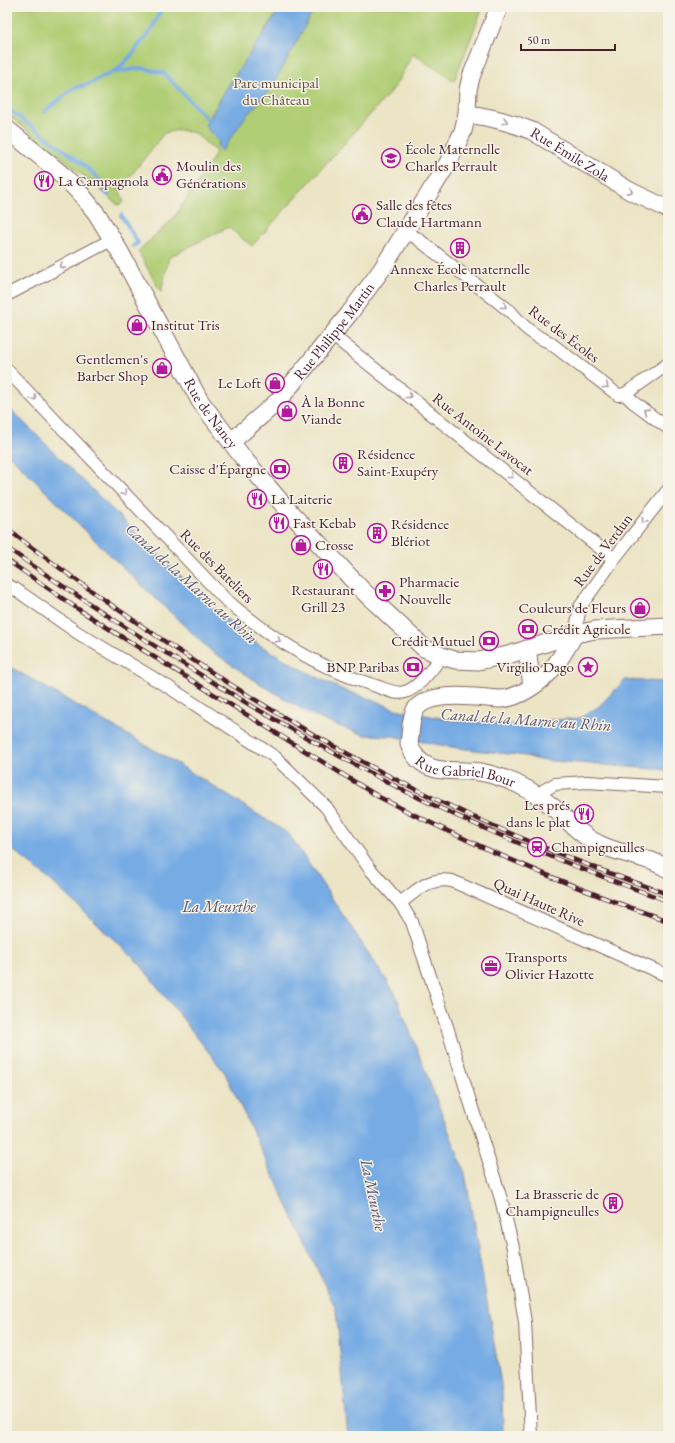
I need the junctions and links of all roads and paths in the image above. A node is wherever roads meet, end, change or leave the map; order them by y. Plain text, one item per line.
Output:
1 (499, 7) edge
2 (467, 114) junction
3 (7, 129) edge
4 (668, 209) edge
5 (405, 231) junction
6 (113, 239) junction
7 (7, 295) edge
8 (332, 335) junction
9 (668, 364) edge
10 (7, 370) edge
11 (625, 394) junction
12 (668, 428) edge
13 (231, 442) junction
14 (668, 490) edge
15 (614, 559) junction
16 (7, 586) edge
17 (668, 626) edge
18 (575, 634) junction
19 (527, 649) junction
20 (442, 656) junction
21 (532, 686) junction
22 (668, 787) edge
23 (536, 795) junction
24 (668, 869) edge
25 (400, 903) junction
26 (668, 976) edge
27 (531, 1436) edge

1 - 2 main road, Rue Philippe Martin
2 -> 4 main road, Rue Émile Zola
2 - 5 main road, Rue Philippe Martin
3 - 6 main road, Rue de Nancy
5 - 8 main road, Rue Philippe Martin
5 -> 11 street, Rue des Écoles
6 -> 7 street
6 - 13 main road, Rue de Nancy
8 - 13 main road, Rue Philippe Martin
8 -> 15 street, Rue Antoine Lavocat
9 - 11 street
10 -> 20 street, Rue des Bateliers
12 -> 11 street, Rue des Écoles
13 - 20 main road, Rue de Nancy
14 -> 15 street, Rue de Verdun
15 - 18 street, Rue de Verdun
16 - 25 street
17 - 18 main road, Rue de Nancy
18 - 19 main road, Rue de Nancy
18 - 21 main road, Rue Gabriel Bour
19 - 20 main road, Rue de Nancy
19 - 21 main road
21 - 23 main road, Rue Gabriel Bour
22 - 23 street
23 - 24 main road, Rue Gabriel Bour
25 - 26 street, Quai Haute Rive
25 - 27 street

